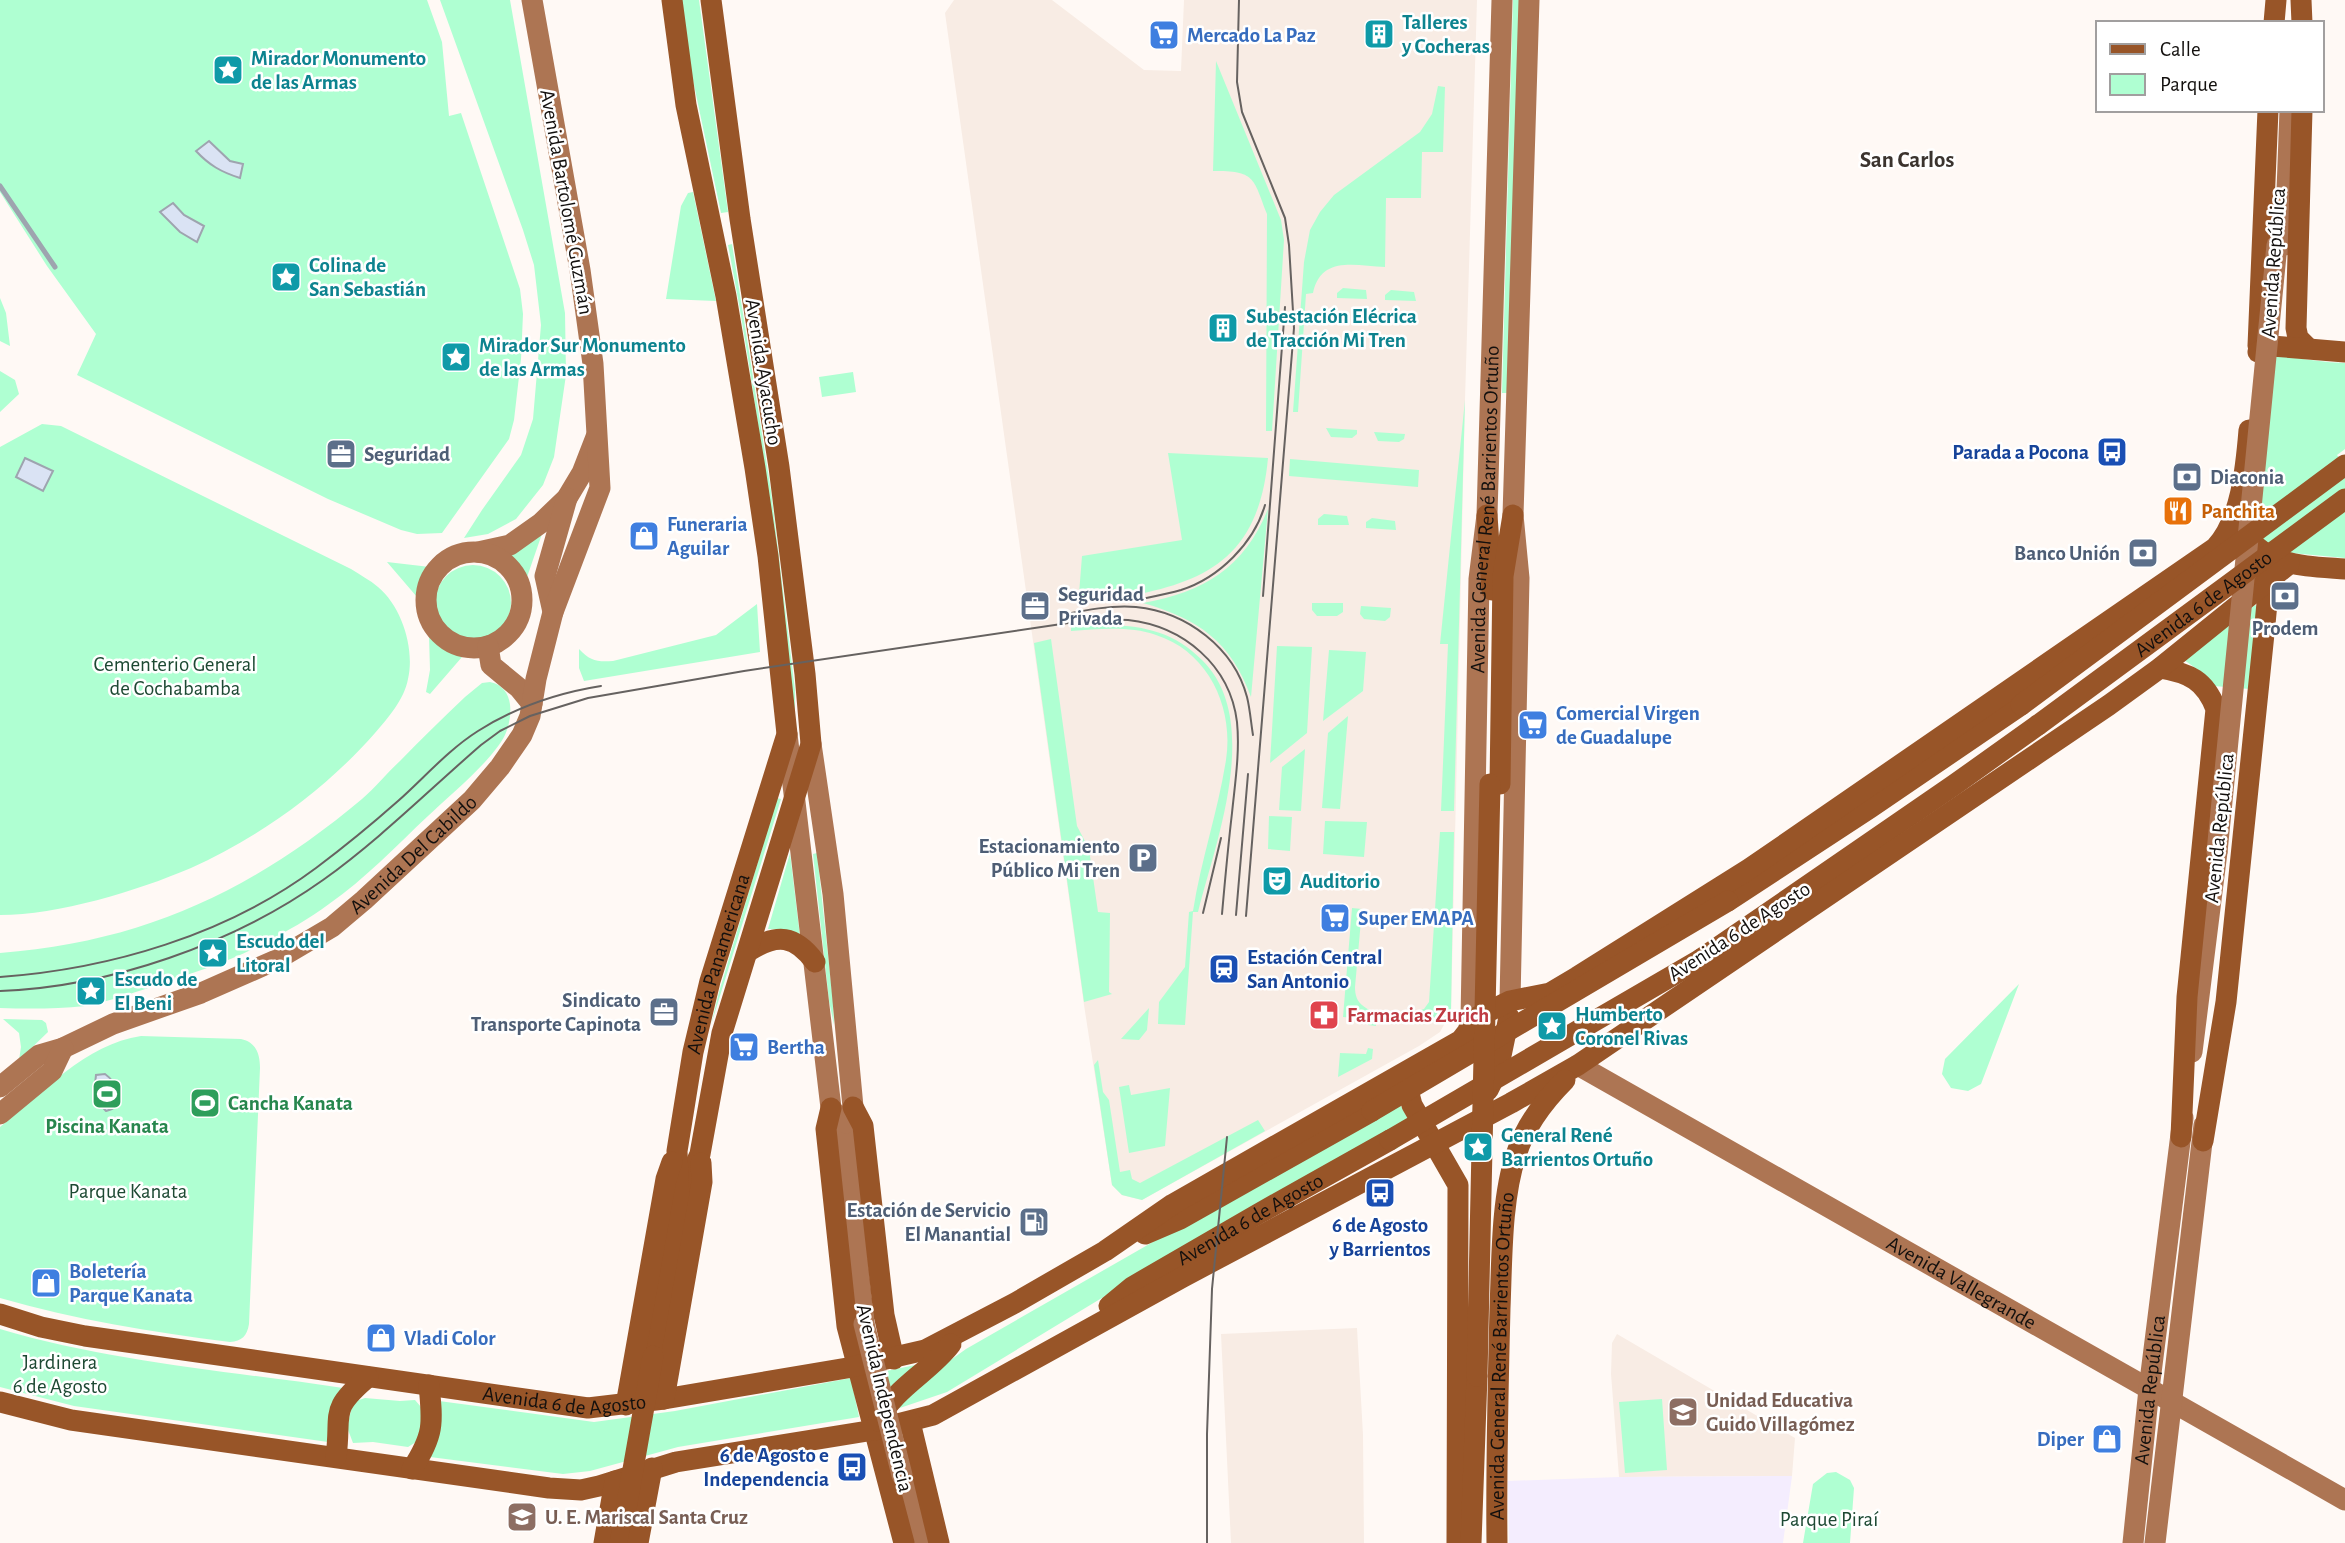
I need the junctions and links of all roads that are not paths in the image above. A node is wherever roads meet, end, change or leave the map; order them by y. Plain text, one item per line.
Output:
1 (532, 0) edge
2 (672, 0) edge
3 (711, 0) edge
4 (1502, 0) edge
5 (1529, 0) edge
6 (2278, 0) edge
7 (2299, 0) edge
8 (2274, 21) edge
9 (2281, 21) edge
10 (2295, 21) edge
11 (2302, 21) edge
12 (2268, 112) edge
13 (2281, 112) edge
14 (2290, 112) edge
15 (2302, 112) edge
16 (2281, 245) junction
17 (2308, 348) junction
18 (2258, 352) junction
19 (2345, 352) edge
20 (597, 434) junction
21 (2345, 465) edge
22 (567, 498) junction
23 (2345, 499) edge
24 (2236, 508) junction
25 (1488, 515) junction
26 (1513, 515) junction
27 (2216, 548) junction
28 (476, 552) junction
29 (2289, 564) junction
30 (2345, 569) edge
31 (2269, 582) junction
32 (520, 589) junction
33 (552, 620) junction
34 (508, 634) junction
35 (488, 646) junction
36 (2160, 668) junction
37 (531, 704) junction
38 (787, 734) junction
39 (811, 744) junction
40 (1495, 784) junction
41 (796, 798) junction
42 (2220, 852) junction
43 (749, 951) junction
44 (816, 962) junction
45 (1510, 1001) junction
46 (1471, 1020) junction
47 (63, 1048) junction
48 (1578, 1065) junction
49 (1404, 1073) junction
50 (0, 1087) edge
51 (831, 1108) junction
52 (853, 1108) junction
53 (0, 1114) edge
54 (844, 1127) junction
55 (2181, 1137) junction
56 (2203, 1141) junction
57 (1435, 1143) junction
58 (677, 1151) junction
59 (700, 1154) junction
60 (679, 1200) junction
61 (1105, 1251) junction
62 (0, 1314) edge
63 (958, 1334) junction
64 (1068, 1339) junction
65 (894, 1359) junction
66 (858, 1366) junction
67 (368, 1377) junction
68 (1480, 1377) junction
69 (429, 1385) junction
70 (2149, 1389) junction
71 (664, 1399) junction
72 (2171, 1401) junction
73 (0, 1402) edge
74 (626, 1405) junction
75 (910, 1422) junction
76 (874, 1430) junction
77 (336, 1457) junction
78 (652, 1468) junction
79 (412, 1469) junction
80 (615, 1481) junction
81 (2345, 1500) edge
82 (914, 1541) edge
83 (604, 1543) edge
84 (620, 1543) edge
85 (638, 1543) edge
86 (940, 1543) edge
87 (1457, 1543) edge
88 (1471, 1543) edge
89 (1481, 1543) edge
90 (1497, 1543) edge
91 (2133, 1543) edge
92 (2155, 1543) edge

1 - 20 main road, Avenida Bartolomé Guzmán
2 - 38 main road, Avenida Ayacucho
3 - 39 main road, Avenida Ayacucho
4 - 25 main road, Avenida General René Barrientos Ortuño
5 - 26 main road, Avenida General René Barrientos Ortuño
6 - 8 main road
6 - 9 main road
7 - 10 main road
7 - 11 main road
12 - 18 main road, Avenida República
13 - 16 main road, Avenida República
14 - 16 main road, Avenida República
15 - 17 main road
16 - 42 main road, Avenida República, bridge
17 - 18 main road
17 - 19 main road
18 - 24 main road, Avenida República
20 - 22 main road, Avenida Bartolomé Guzmán
20 - 33 main road, Avenida Del Cabildo
21 - 61 main road, Avenida 6 de Agosto, bridge
22 - 28 main road, Avenida Bartolomé Guzmán
22 - 33 main road
23 - 64 main road, Avenida 6 de Agosto, bridge
24 - 27 main road, Avenida 6 de Agosto
24 - 29 main road
25 - 40 main road
25 - 46 main road, Avenida General René Barrientos Ortuño
26 - 40 main road
26 - 45 main road, Avenida General René Barrientos Ortuño
27 - 31 main road
27 - 45 main road, Avenida 6 de Agosto
28 - 32 main road
28 - 35 main road
29 - 30 main road
29 - 31 main road, Avenida 6 de Agosto
31 - 36 main road, Avenida 6 de Agosto
31 - 56 main road
32 - 33 main road
32 - 34 main road
33 - 34 main road
33 - 37 main road, Avenida Del Cabildo
34 - 35 main road
35 - 37 main road
36 - 48 main road, Avenida 6 de Agosto
36 - 55 main road
37 - 47 main road, Avenida Del Cabildo
38 - 41 main road, Avenida Independencia
38 - 58 main road, Avenida Panamericana
39 - 41 main road, Avenida Panamericana
39 - 52 main road
40 - 68 main road, bridge
41 - 43 main road, Avenida Panamericana
41 - 44 main road, Avenida Independencia
42 - 55 main road, Avenida República
42 - 56 main road, Avenida República
43 - 44 main road
43 - 59 main road, Avenida Panamericana
44 - 51 main road, Avenida Independencia
45 - 46 main road, Avenida 6 de Agosto
45 - 57 main road
46 - 49 main road, Avenida 6 de Agosto
47 - 50 main road, Avenida Del Cabildo
47 - 53 main road
48 - 57 main road, Avenida 6 de Agosto
48 - 70 main road, Avenida Vallegrande
48 - 90 main road, Avenida General René Barrientos Ortuño
49 - 57 main road, Avenida General René Barrientos Ortuño
49 - 61 main road, Avenida 6 de Agosto
51 - 54 main road, Avenida Independencia
51 - 66 main road
52 - 54 main road
52 - 65 main road
54 - 82 main road, Avenida Independencia, bridge
55 - 70 main road, Avenida República
56 - 72 main road, Avenida República
57 - 64 main road, Avenida 6 de Agosto
57 - 87 main road, Avenida General René Barrientos Ortuño
58 - 60 main road, Avenida Panamericana
58 - 74 main road
59 - 60 main road, Avenida Panamericana
59 - 71 main road
60 - 84 main road, Avenida Panamericana, bridge
61 - 63 main road, Avenida 6 de Agosto
62 - 67 main road, Avenida 6 de Agosto
63 - 65 main road, Avenida 6 de Agosto
63 - 76 main road
64 - 75 main road, Avenida 6 de Agosto
65 - 66 main road, Avenida 6 de Agosto
66 - 71 main road, Avenida 6 de Agosto
66 - 76 main road
67 - 69 main road, Avenida 6 de Agosto
67 - 77 main road
68 - 88 main road
68 - 89 main road
69 - 74 main road, Avenida 6 de Agosto
69 - 79 main road
70 - 72 main road, Avenida Vallegrande
70 - 91 main road, Avenida República
71 - 74 main road, Avenida 6 de Agosto
72 - 81 main road, Avenida Vallegrande
72 - 92 main road, Avenida República
73 - 77 main road, Avenida 6 de Agosto
75 - 76 main road, Avenida 6 de Agosto
75 - 86 main road
76 - 78 main road, Avenida 6 de Agosto
76 - 82 main road
77 - 79 main road, Avenida 6 de Agosto
78 - 80 main road, Avenida 6 de Agosto
78 - 85 main road
79 - 80 main road, Avenida 6 de Agosto
80 - 83 main road

